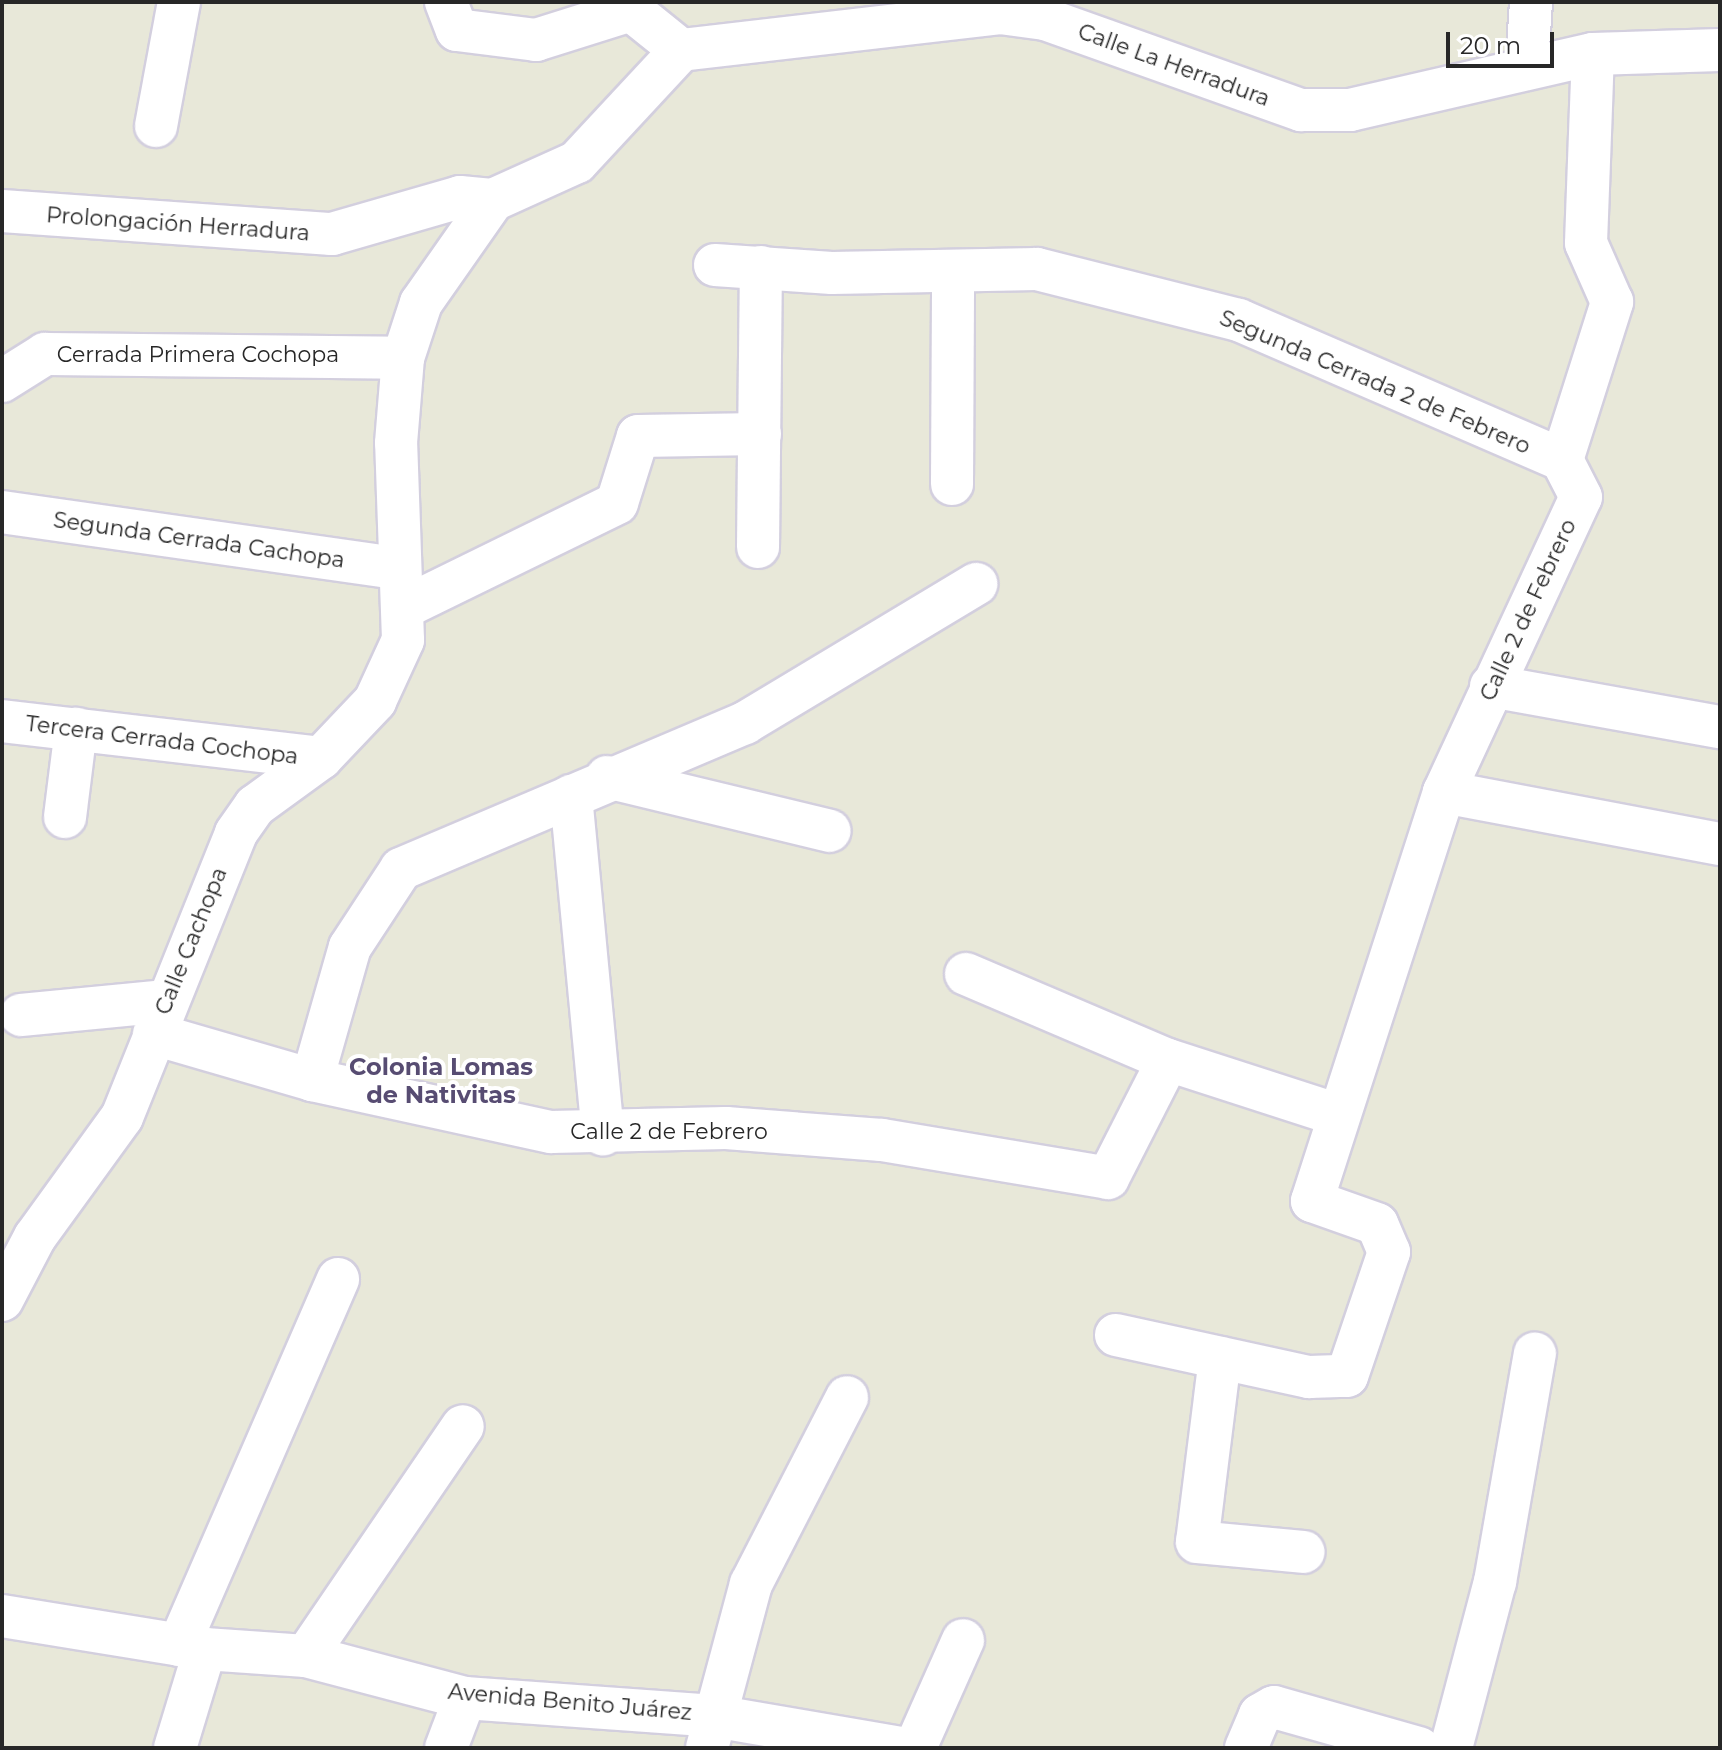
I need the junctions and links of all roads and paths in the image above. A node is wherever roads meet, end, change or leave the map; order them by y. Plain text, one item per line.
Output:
1 (179, 2) edge
2 (446, 2) edge
3 (679, 2) edge
4 (1531, 2) edge
5 (1000, 8) edge
6 (681, 50) junction
7 (1720, 50) edge
8 (1593, 54) junction
9 (1527, 64) junction
10 (156, 126) dead end
11 (493, 200) junction
12 (2, 211) edge
13 (715, 265) dead end
14 (761, 267) junction
15 (953, 272) junction
16 (403, 358) junction
17 (2, 381) edge
18 (760, 434) junction
19 (1562, 460) junction
20 (952, 484) dead end
21 (2, 512) edge
22 (758, 547) dead end
23 (396, 568) junction
24 (976, 584) dead end
25 (403, 608) junction
26 (1491, 686) junction
27 (2, 721) edge
28 (1720, 727) edge
29 (76, 729) junction
30 (321, 758) junction
31 (589, 786) junction
32 (1444, 792) junction
33 (65, 817) dead end
34 (830, 831) dead end
35 (1720, 844) edge
36 (966, 974) dead end
37 (21, 1015) dead end
38 (160, 1017) junction
39 (1168, 1060) junction
40 (312, 1080) junction
41 (1338, 1115) junction
42 (603, 1134) junction
43 (338, 1279) dead end
44 (2, 1300) edge
45 (1116, 1335) dead end
46 (1535, 1353) dead end
47 (1220, 1358) junction
48 (847, 1397) dead end
49 (463, 1426) dead end
50 (1304, 1552) dead end
51 (2, 1616) edge
52 (963, 1640) dead end
53 (192, 1647) junction
54 (306, 1656) junction
55 (465, 1698) junction
56 (710, 1732) edge
57 (175, 1748) edge
58 (446, 1748) edge
59 (902, 1748) edge
60 (915, 1748) edge
61 (1246, 1748) edge
62 (1419, 1748) edge
63 (1451, 1748) edge

1 - 10 street
2 - 6 street
3 - 6 street
4 - 9 street
5 - 6 street, Calle La Herradura
5 - 9 street, Calle La Herradura
6 - 11 street
7 - 8 street, Calle La Herradura
8 - 9 street, Calle La Herradura
8 - 19 street
11 - 12 street, Prolongación Herradura
11 - 16 street
13 - 14 street, Segunda Cerrada 2 de Febrero
14 - 15 street, Segunda Cerrada 2 de Febrero
14 - 18 street
15 - 19 street, Segunda Cerrada 2 de Febrero
15 - 20 street
16 - 17 street, Cerrada Primera Cochopa
16 - 23 street
18 - 22 street
18 - 25 street
19 - 26 street, Calle 2 de Febrero
21 - 23 street, Segunda Cerrada Cachopa
23 - 25 street
24 - 31 street
25 - 30 street, Calle Cachopa
26 - 28 street
26 - 32 street, Calle 2 de Febrero
27 - 29 street, Tercera Cerrada Cochopa
29 - 30 street, Tercera Cerrada Cochopa
29 - 33 street
30 - 38 street, Calle Cachopa
31 - 34 street
31 - 40 street
31 - 42 street
32 - 35 street
32 - 41 street, Calle 2 de Febrero
36 - 39 street
37 - 38 street
38 - 40 street, Calle 2 de Febrero
38 - 44 street, Calle Cachopa
39 - 41 street
39 - 42 street, Calle 2 de Febrero
40 - 42 street, Calle 2 de Febrero
41 - 47 street, Calle 2 de Febrero
43 - 53 street
45 - 47 street
46 - 63 street
47 - 50 street
48 - 56 street
49 - 54 street
51 - 53 street, Avenida Benito Juárez
52 - 60 street
53 - 54 street, Avenida Benito Juárez
53 - 57 street
54 - 55 street, Avenida Benito Juárez
55 - 56 street, Avenida Benito Juárez
55 - 58 street
56 - 59 street, Avenida Benito Juárez
61 - 62 street

